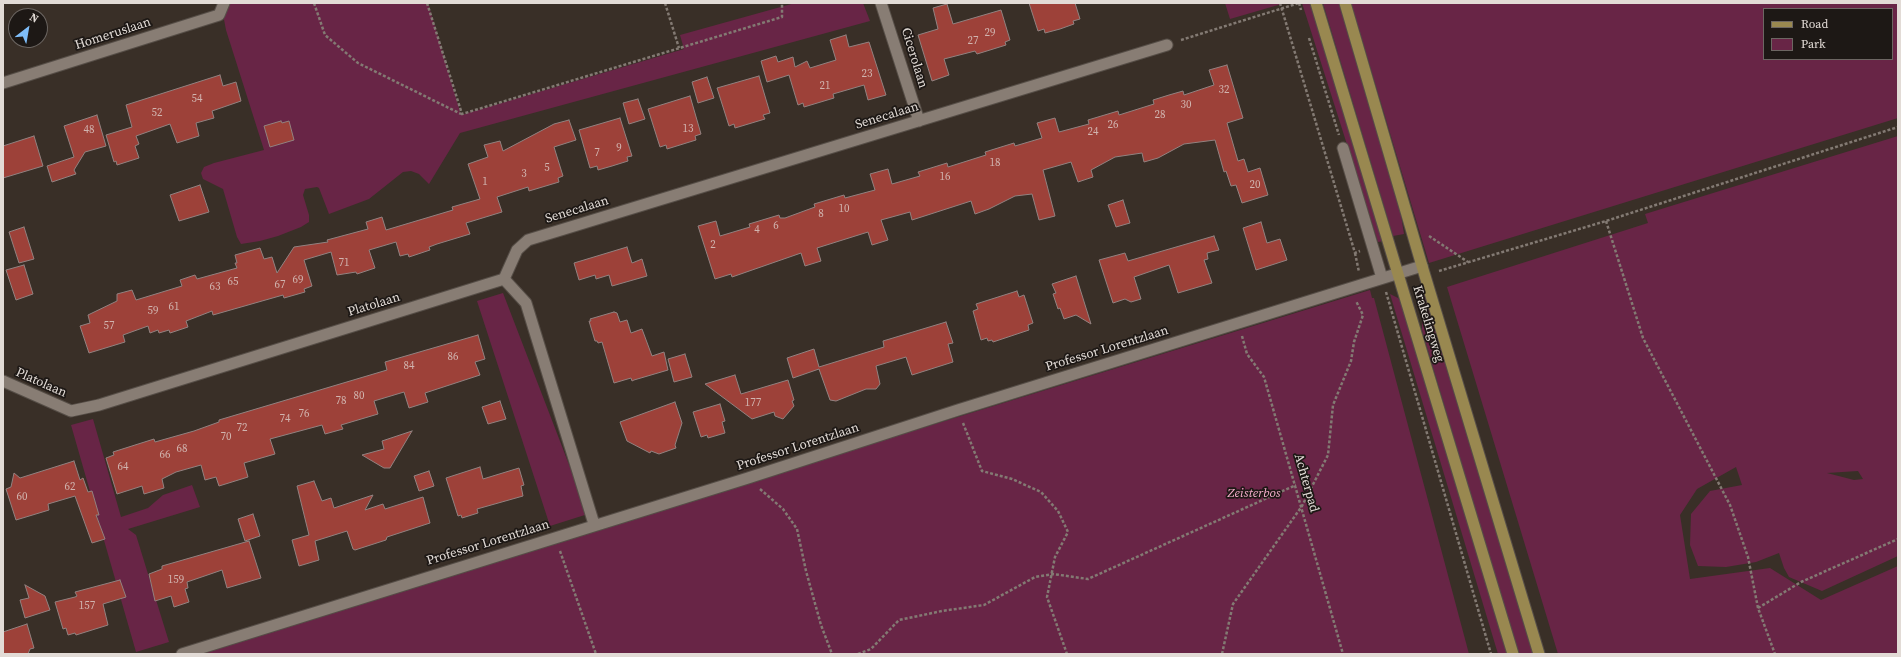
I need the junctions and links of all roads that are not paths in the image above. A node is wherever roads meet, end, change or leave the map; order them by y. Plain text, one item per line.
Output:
1 (224, 3) edge
2 (881, 3) edge
3 (1316, 3) edge
4 (1344, 3) edge
5 (1167, 44) road end
6 (3, 83) edge
7 (919, 121) junction
8 (1342, 148) road end
9 (1422, 266) junction
10 (1398, 273) junction
11 (1382, 278) junction
12 (504, 280) junction
13 (3, 381) edge
14 (594, 524) junction
15 (182, 654) edge
16 (1512, 654) edge
17 (1539, 654) edge

1 - 6 street, Homeruslaan
2 - 7 street, Cicerolaan
3 - 10 main road, Krakelingweg
4 - 9 main road, Krakelingweg
5 - 7 street, Senecalaan
7 - 12 street, Senecalaan
8 - 11 street
9 - 10 street, Professor Lorentzlaan
9 - 17 main road, Krakelingweg
10 - 11 street, Professor Lorentzlaan
10 - 16 main road, Krakelingweg
11 - 14 street, Professor Lorentzlaan
12 - 13 street, Platolaan
12 - 14 street
14 - 15 street, Professor Lorentzlaan

